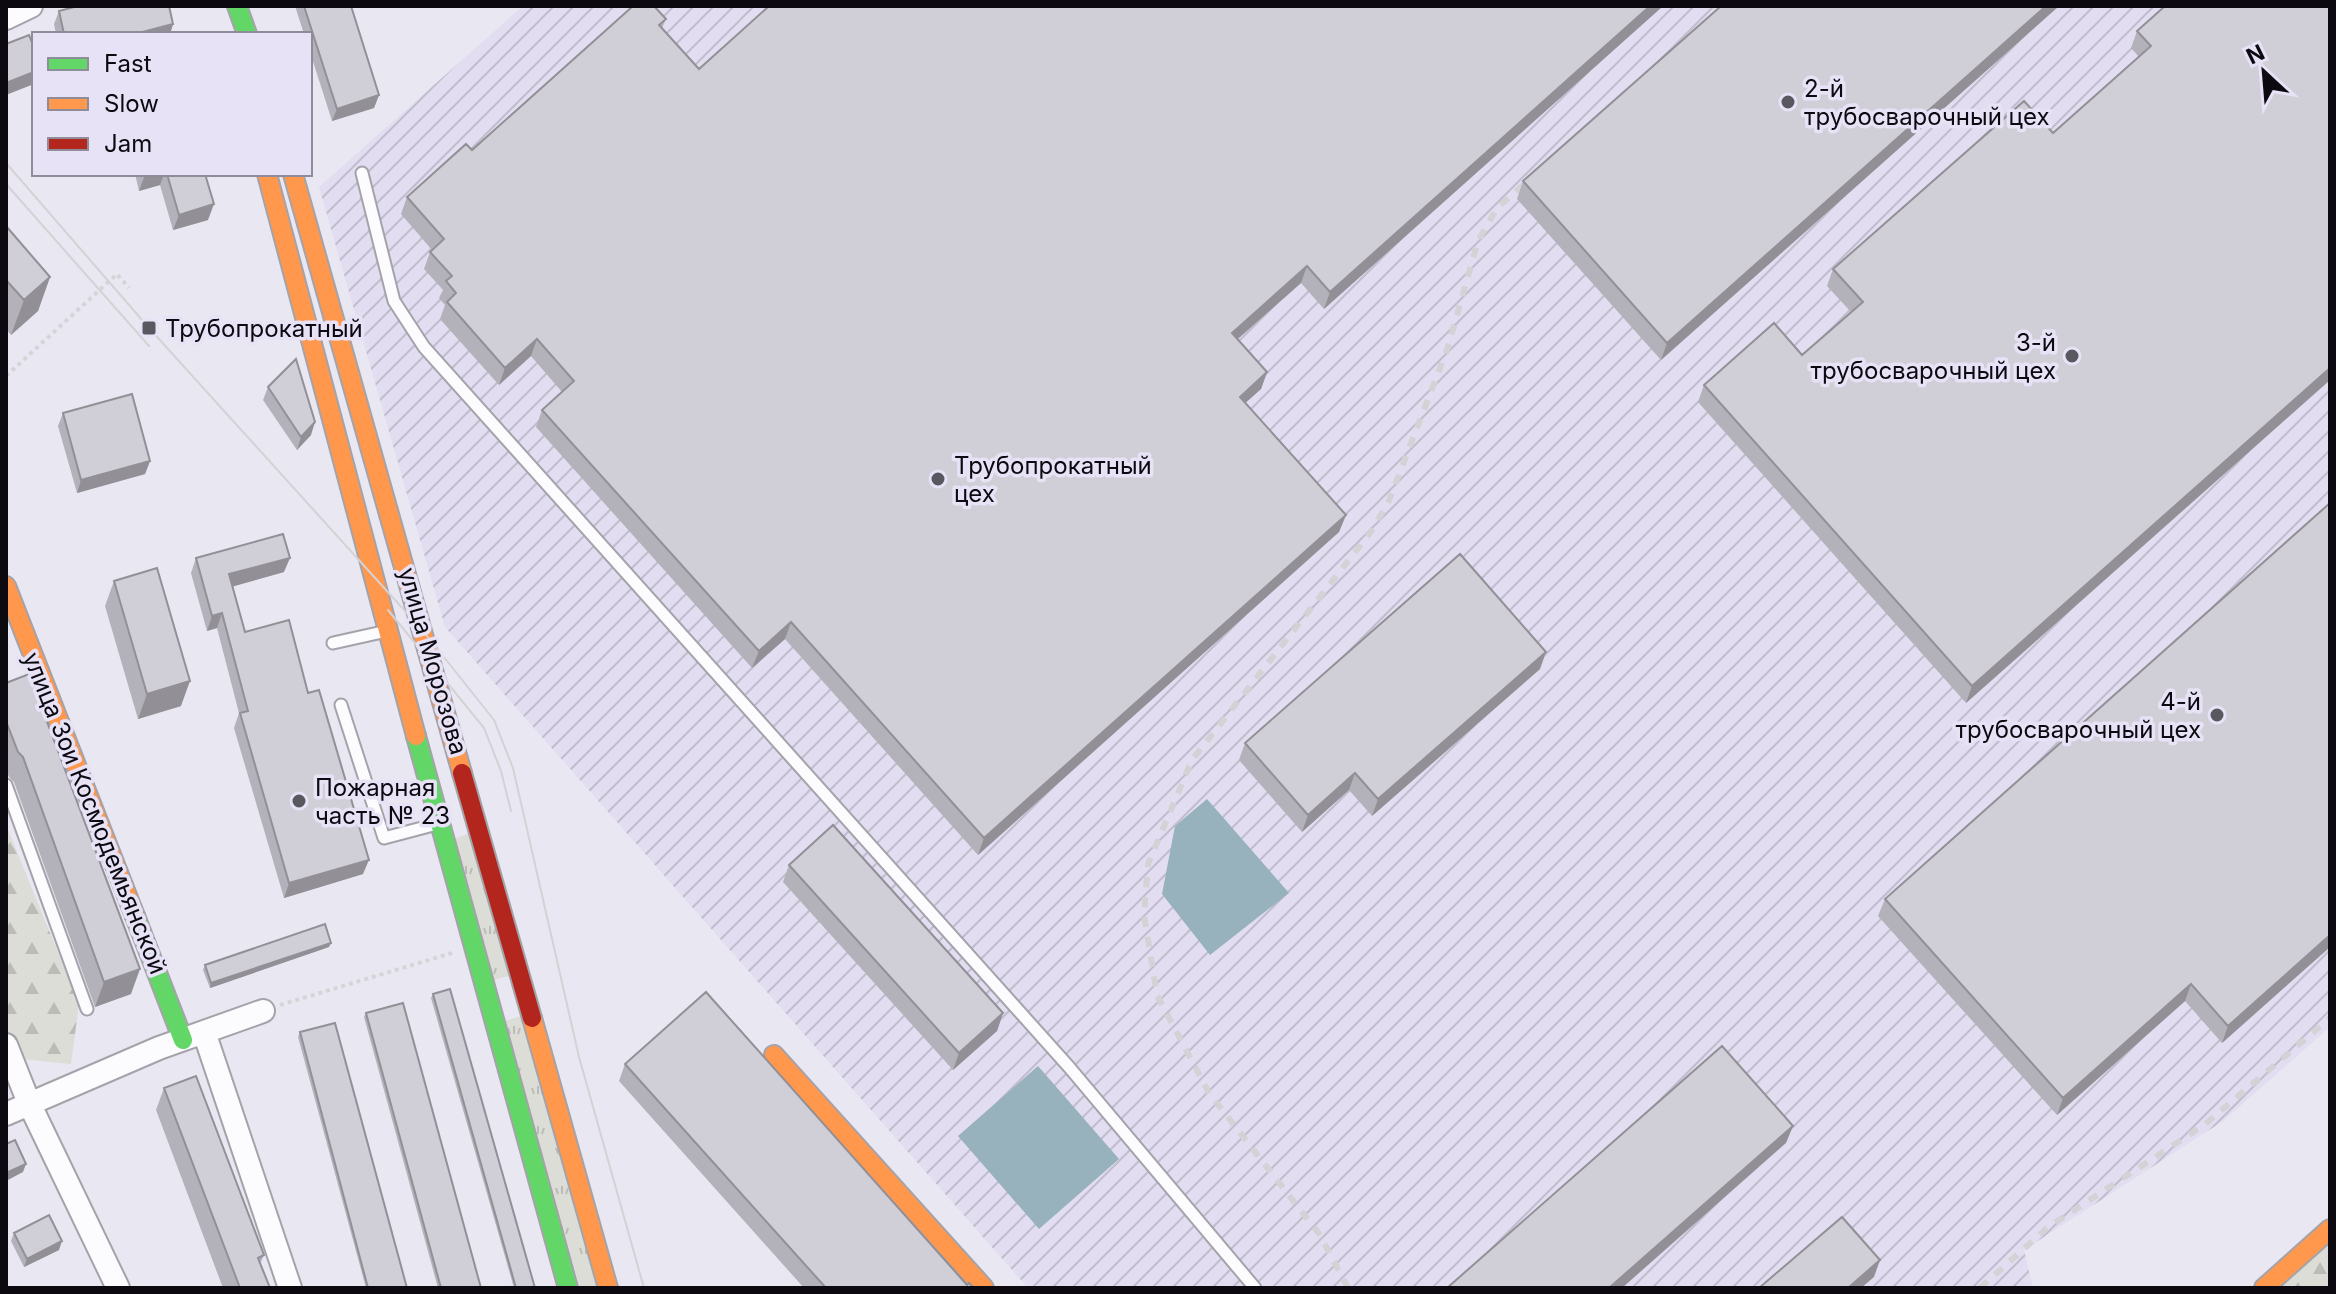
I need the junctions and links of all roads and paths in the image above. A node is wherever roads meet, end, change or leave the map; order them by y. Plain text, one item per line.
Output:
1 (31, 6) edge
2 (230, 6) edge
3 (237, 6) edge
4 (6, 18) edge
5 (236, 32) edge
6 (246, 32) edge
7 (362, 173) dead end
8 (268, 176) edge
9 (294, 176) edge
10 (129, 288) dead end
11 (6, 376) edge
12 (6, 586) edge
13 (388, 631) junction
14 (333, 643) dead end
15 (341, 705) dead end
16 (6, 785) edge
17 (476, 811) junction
18 (439, 824) junction
19 (474, 946) junction
20 (526, 993) junction
21 (490, 1006) junction
22 (87, 1009) dead end
23 (263, 1011) joint
24 (193, 1036) junction
25 (6, 1045) edge
26 (774, 1055) dead end
27 (29, 1103) junction
28 (6, 1114) edge
29 (2330, 1229) edge
30 (118, 1288) edge
31 (290, 1288) edge
32 (568, 1288) edge
33 (608, 1288) edge
34 (984, 1288) edge
35 (1255, 1288) edge
36 (2264, 1288) edge

1 - 4 street
2 - 5 main road
3 - 6 main road
7 - 35 lane
8 - 13 main road, улица Морозова
9 - 17 main road, улица Морозова
10 - 11 path
12 - 24 main road, улица Зои Космодемьянской
13 - 14 lane
13 - 18 main road, улица Морозова
15 - 18 lane
16 - 22 lane
17 - 18 main road
17 - 20 main road, улица Морозова
18 - 19 main road, улица Морозова
19 - 21 main road, улица Морозова
19 - 23 path
20 - 21 main road
20 - 33 main road, улица Морозова
21 - 32 main road, улица Морозова
23 - 24 street
24 - 27 street
24 - 31 street, улица Зои Космодемьянской
25 - 27 street
26 - 34 main road
27 - 28 street
27 - 30 street
29 - 36 main road

